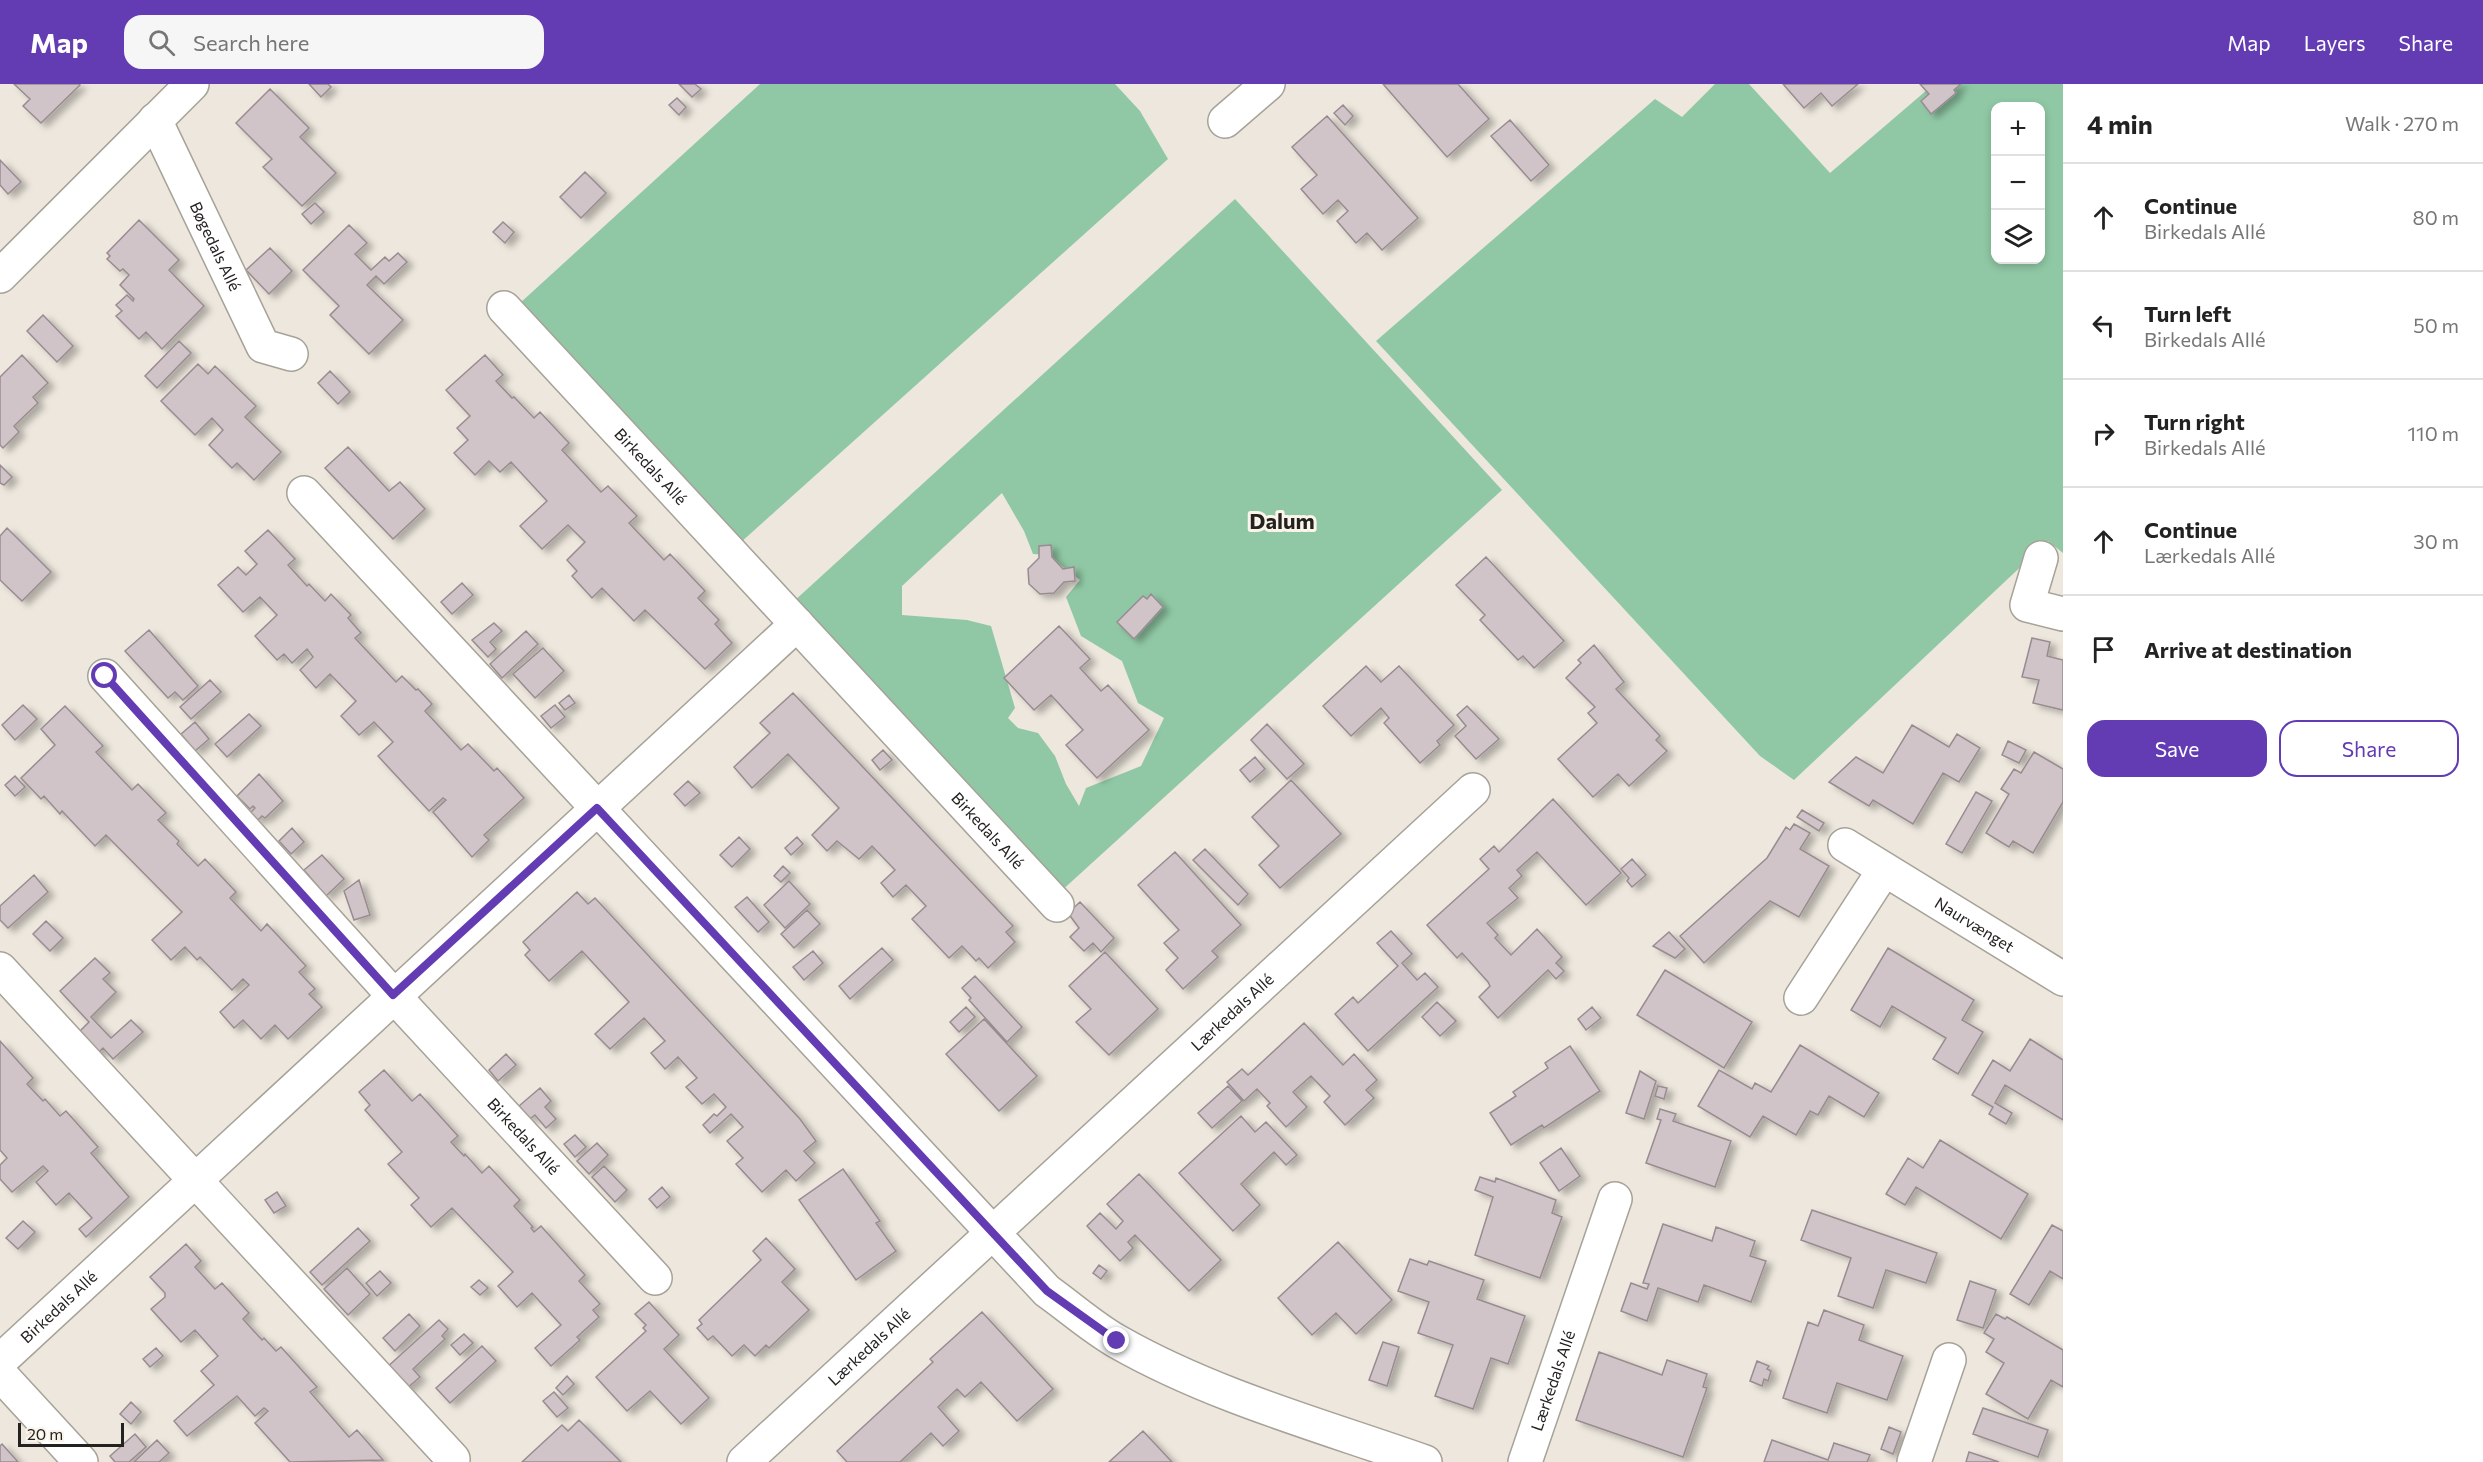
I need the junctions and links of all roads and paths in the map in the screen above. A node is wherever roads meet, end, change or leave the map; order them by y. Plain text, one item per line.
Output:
1 (192, 84) edge
2 (1268, 84) edge
3 (155, 120) junction
4 (1225, 121) dead end
5 (0, 276) edge
6 (504, 308) dead end
7 (291, 354) dead end
8 (304, 493) dead end
9 (2041, 558) dead end
10 (2063, 614) edge
11 (797, 624) junction
12 (105, 676) dead end
13 (1473, 790) dead end
14 (597, 808) junction
15 (1845, 845) dead end
16 (1884, 870) junction
17 (1057, 905) dead end
18 (0, 969) edge
19 (2063, 979) edge
20 (393, 995) junction
21 (1801, 998) dead end
22 (196, 1180) junction
23 (1615, 1199) dead end
24 (993, 1234) junction
25 (655, 1278) dead end
26 (1949, 1360) dead end
27 (0, 1362) edge
28 (0, 1374) edge
29 (453, 1459) dead end
30 (81, 1462) edge
31 (744, 1462) edge
32 (1425, 1462) edge
33 (1525, 1462) edge
34 (1914, 1462) edge

1 - 3 street
2 - 4 street
3 - 5 street
3 - 7 street, Bøgedals Allé
6 - 11 street, Birkedals Allé
8 - 14 street
9 - 10 street
11 - 14 street, Birkedals Allé
11 - 17 street, Birkedals Allé
12 - 20 street, Birkedals Allé
13 - 24 street, Lærkedals Allé
14 - 20 street, Birkedals Allé
14 - 24 street
15 - 16 street, Naurvænget
16 - 19 street, Naurvænget
16 - 21 street
18 - 22 street
20 - 22 street, Birkedals Allé
20 - 25 street, Birkedals Allé
22 - 27 street, Birkedals Allé
22 - 29 street
23 - 33 street, Lærkedals Allé
24 - 31 street, Lærkedals Allé
24 - 32 street
26 - 34 street
28 - 30 street

